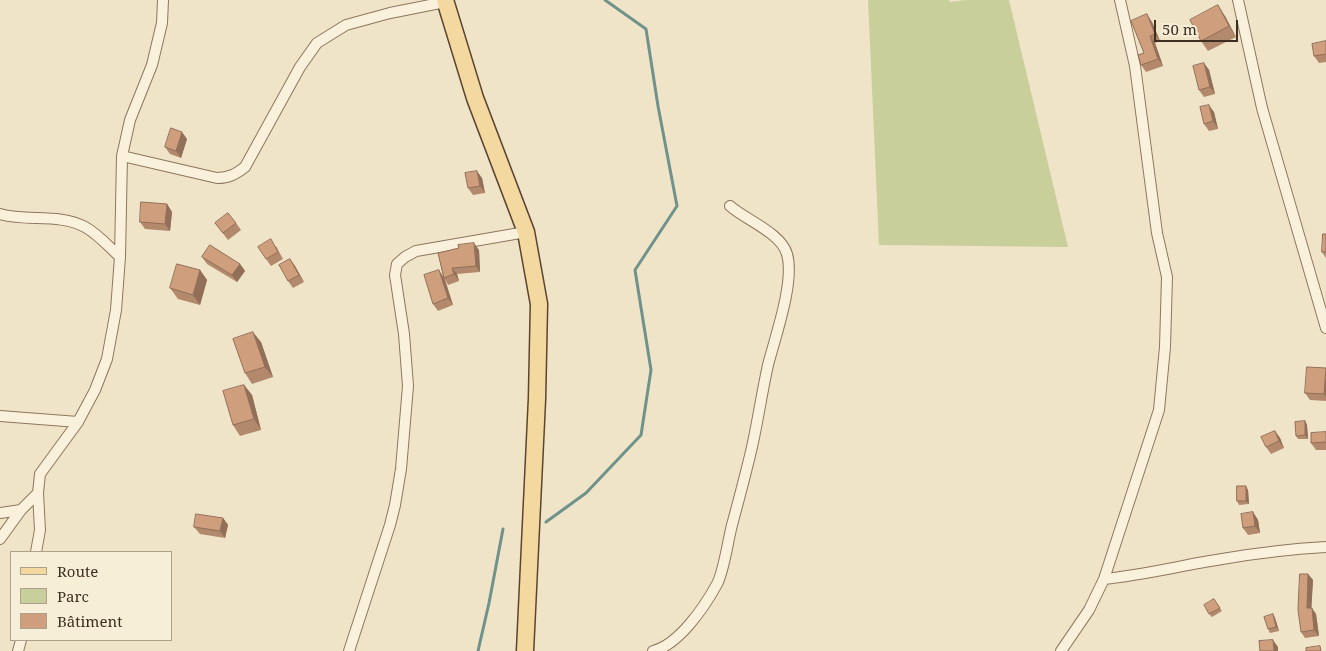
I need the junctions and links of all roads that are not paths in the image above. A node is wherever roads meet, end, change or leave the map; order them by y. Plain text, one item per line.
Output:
1 (163, 0) edge
2 (1120, 0) edge
3 (1238, 0) edge
4 (445, 1) edge
5 (122, 156) junction
6 (730, 206) dead end
7 (0, 214) edge
8 (526, 232) junction
9 (120, 257) junction
10 (1326, 328) edge
11 (0, 416) edge
12 (78, 422) junction
13 (38, 493) junction
14 (21, 510) junction
15 (0, 513) edge
16 (0, 538) edge
17 (1326, 547) edge
18 (36, 551) edge
19 (1104, 579) junction
20 (349, 651) edge
21 (524, 651) edge
22 (653, 651) edge
23 (1061, 651) edge

1 - 5 street
2 - 19 street
3 - 10 street
4 - 5 street
4 - 8 main road
5 - 9 street
6 - 22 street
7 - 9 street
8 - 20 street
8 - 21 main road
9 - 12 street
11 - 12 street
12 - 13 street
13 - 14 street
13 - 18 street
14 - 15 street
14 - 16 street
17 - 19 street
19 - 23 street

